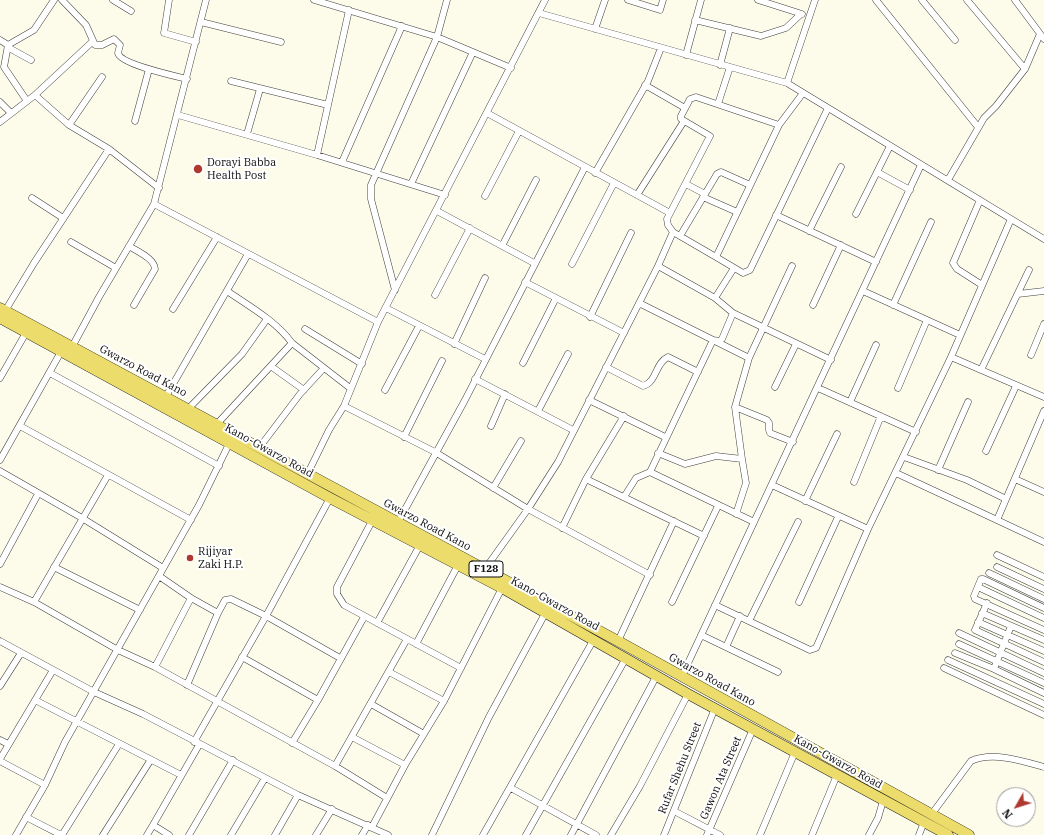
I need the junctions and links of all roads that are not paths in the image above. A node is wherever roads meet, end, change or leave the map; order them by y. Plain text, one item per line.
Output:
1 (54, 0) edge
2 (62, 0) edge
3 (113, 0) edge
4 (169, 0) edge
5 (206, 0) edge
6 (314, 0) edge
7 (447, 0) edge
8 (544, 0) edge
9 (605, 0) edge
10 (628, 0) edge
11 (663, 0) edge
12 (701, 0) edge
13 (758, 0) edge
14 (815, 0) edge
15 (922, 0) edge
16 (967, 0) edge
17 (1015, 0) edge
18 (324, 1) edge
19 (879, 1) edge
20 (349, 10) junction
21 (131, 11) dead end
22 (539, 13) junction
23 (801, 14) junction
24 (810, 16) junction
25 (695, 20) junction
26 (201, 22) junction
27 (402, 26) junction
28 (594, 28) junction
29 (730, 28) junction
30 (437, 37) junction
31 (1042, 37) edge
32 (0, 40) edge
33 (955, 40) dead end
34 (92, 42) junction
35 (196, 42) junction
36 (281, 42) dead end
37 (8, 47) junction
38 (661, 48) junction
39 (473, 52) junction
40 (686, 55) junction
41 (31, 60) dead end
42 (720, 64) junction
43 (730, 67) junction
44 (511, 68) junction
45 (149, 69) junction
46 (1025, 70) junction
47 (102, 77) dead end
48 (187, 79) junction
49 (231, 82) dead end
50 (787, 83) junction
51 (645, 85) junction
52 (260, 89) junction
53 (803, 93) junction
54 (35, 95) junction
55 (27, 101) junction
56 (0, 102) edge
57 (718, 104) junction
58 (328, 105) junction
59 (685, 108) junction
60 (828, 108) junction
61 (10, 113) junction
62 (488, 113) junction
63 (178, 115) junction
64 (684, 120) junction
65 (135, 121) dead end
66 (0, 122) edge
67 (69, 125) junction
68 (779, 125) junction
69 (978, 127) junction
70 (519, 131) junction
71 (247, 134) junction
72 (890, 146) junction
73 (109, 149) junction
74 (317, 155) junction
75 (342, 162) junction
76 (921, 165) junction
77 (585, 167) junction
78 (841, 167) dead end
79 (877, 172) junction
80 (376, 173) junction
81 (595, 173) junction
82 (536, 180) dead end
83 (948, 180) junction
84 (614, 183) junction
85 (411, 184) junction
86 (686, 184) junction
87 (750, 185) junction
88 (159, 188) junction
89 (910, 190) junction
90 (445, 195) junction
91 (704, 195) junction
92 (485, 196) dead end
93 (637, 196) junction
94 (32, 198) dead end
95 (980, 200) junction
96 (154, 204) junction
97 (437, 211) junction
98 (737, 212) junction
99 (670, 213) junction
100 (856, 214) dead end
101 (776, 215) junction
102 (63, 218) junction
103 (1011, 219) junction
104 (931, 222) dead end
105 (470, 228) junction
106 (808, 231) junction
107 (673, 232) junction
108 (630, 233) dead end
109 (680, 236) junction
110 (217, 237) junction
111 (1044, 239) edge
112 (71, 242) dead end
113 (841, 245) junction
114 (129, 246) junction
115 (502, 246) junction
116 (248, 254) junction
117 (716, 257) junction
118 (876, 262) junction
119 (534, 263) junction
120 (572, 264) dead end
121 (658, 266) junction
122 (792, 266) dead end
123 (116, 268) junction
124 (734, 268) junction
125 (1028, 270) dead end
126 (485, 278) dead end
127 (525, 282) junction
128 (982, 284) junction
129 (395, 290) junction
130 (227, 291) junction
131 (863, 291) junction
132 (1044, 291) edge
133 (1018, 294) junction
134 (435, 295) dead end
135 (556, 298) junction
136 (715, 298) junction
137 (640, 302) junction
138 (134, 305) dead end
139 (814, 305) dead end
140 (893, 305) junction
141 (386, 308) junction
142 (173, 309) dead end
143 (2, 312) edge
144 (733, 313) junction
145 (590, 316) junction
146 (267, 319) junction
147 (927, 320) junction
148 (378, 322) junction
149 (1044, 324) edge
150 (419, 326) junction
151 (763, 328) junction
152 (305, 329) dead end
153 (27, 331) junction
154 (624, 332) junction
155 (960, 335) junction
156 (713, 340) junction
157 (292, 343) junction
158 (454, 344) junction
159 (796, 344) junction
160 (876, 345) dead end
161 (72, 347) junction
162 (62, 350) junction
163 (568, 354) dead end
164 (1031, 355) dead end
165 (951, 357) junction
166 (749, 358) junction
167 (485, 359) junction
168 (831, 360) junction
169 (442, 361) dead end
170 (523, 363) dead end
171 (362, 364) junction
172 (272, 367) junction
173 (606, 367) junction
174 (323, 369) junction
175 (981, 370) junction
176 (698, 372) junction
177 (50, 373) junction
178 (114, 374) junction
179 (0, 378) edge
180 (475, 379) junction
181 (1016, 386) junction
182 (775, 387) dead end
183 (350, 388) junction
184 (818, 388) junction
185 (898, 388) dead end
186 (304, 390) junction
187 (385, 390) dead end
188 (505, 394) junction
189 (1044, 397) edge
190 (165, 398) junction
191 (590, 400) junction
192 (850, 402) junction
193 (968, 402) dead end
194 (344, 406) junction
195 (735, 407) junction
196 (188, 409) junction
197 (538, 411) junction
198 (1044, 411) edge
199 (624, 416) junction
200 (881, 416) junction
201 (216, 425) junction
202 (20, 426) junction
203 (491, 426) dead end
204 (573, 430) junction
205 (916, 432) junction
206 (837, 434) dead end
207 (404, 437) junction
208 (665, 437) junction
209 (521, 441) dead end
210 (793, 442) junction
211 (229, 444) junction
212 (258, 448) junction
213 (986, 451) dead end
214 (435, 452) junction
215 (658, 453) junction
216 (904, 457) junction
217 (742, 459) junction
218 (0, 460) edge
219 (219, 466) junction
220 (938, 470) junction
221 (0, 471) edge
222 (650, 472) junction
223 (896, 473) junction
224 (307, 474) junction
225 (108, 475) junction
226 (1015, 479) junction
227 (586, 480) junction
228 (854, 482) dead end
229 (772, 485) junction
230 (493, 488) junction
231 (1044, 492) edge
232 (38, 494) junction
233 (624, 497) junction
234 (330, 498) junction
235 (1006, 499) junction
236 (805, 501) junction
237 (718, 506) junction
238 (528, 510) junction
239 (736, 514) junction
240 (838, 517) junction
241 (82, 518) junction
242 (191, 520) junction
243 (997, 520) junction
244 (372, 521) junction
245 (674, 521) junction
246 (754, 522) junction
247 (798, 522) dead end
248 (397, 524) junction
249 (562, 528) junction
250 (868, 530) junction
251 (704, 536) junction
252 (1044, 542) edge
253 (420, 545) junction
254 (997, 555) dead end
255 (0, 564) edge
256 (458, 565) junction
257 (54, 567) junction
258 (997, 567) dead end
259 (163, 568) junction
260 (485, 569) junction
261 (1034, 572) junction
262 (989, 573) dead end
263 (650, 575) junction
264 (159, 576) junction
265 (1044, 577) edge
266 (1030, 582) junction
267 (0, 587) edge
268 (978, 587) junction
269 (502, 588) junction
270 (1044, 589) edge
271 (1026, 591) junction
272 (191, 598) junction
273 (1023, 598) junction
274 (1044, 599) edge
275 (34, 602) junction
276 (672, 602) dead end
277 (799, 602) dead end
278 (987, 603) junction
279 (715, 604) junction
280 (1044, 608) edge
281 (548, 609) junction
282 (140, 610) junction
283 (218, 613) junction
284 (982, 613) junction
285 (266, 616) junction
286 (364, 616) junction
287 (740, 616) junction
288 (1044, 618) edge
289 (749, 621) junction
290 (978, 622) junction
291 (377, 623) junction
292 (1011, 626) junction
293 (1044, 630) edge
294 (959, 634) dead end
295 (1007, 634) junction
296 (701, 635) junction
297 (407, 639) junction
298 (594, 640) junction
299 (0, 641) edge
300 (618, 641) junction
301 (1044, 641) edge
302 (416, 644) junction
303 (959, 644) dead end
304 (1004, 644) junction
305 (726, 647) junction
306 (118, 650) junction
307 (1043, 650) edge
308 (21, 653) junction
309 (955, 653) dead end
310 (1000, 653) junction
311 (242, 657) junction
312 (340, 658) junction
313 (626, 658) junction
314 (1037, 659) junction
315 (948, 660) dead end
316 (997, 662) junction
317 (1044, 662) edge
318 (155, 667) junction
319 (461, 668) junction
320 (944, 668) dead end
321 (994, 669) junction
322 (53, 670) junction
323 (389, 672) junction
324 (778, 672) dead end
325 (1044, 673) edge
326 (657, 675) junction
327 (682, 676) junction
328 (1044, 683) edge
329 (187, 685) junction
330 (0, 686) edge
331 (94, 692) junction
332 (1044, 692) edge
333 (688, 694) junction
334 (35, 700) junction
335 (318, 700) junction
336 (216, 701) junction
337 (444, 701) junction
338 (371, 704) junction
339 (1044, 704) edge
340 (715, 708) junction
341 (1044, 715) edge
342 (77, 722) junction
343 (753, 729) junction
344 (424, 734) junction
345 (352, 737) junction
346 (0, 740) edge
347 (196, 743) junction
348 (292, 743) junction
349 (8, 744) junction
350 (119, 744) junction
351 (795, 752) junction
352 (0, 760) edge
353 (233, 760) junction
354 (150, 761) junction
355 (404, 765) junction
356 (335, 766) junction
357 (1044, 767) edge
358 (837, 775) junction
359 (181, 776) junction
360 (265, 778) junction
361 (44, 785) junction
362 (511, 788) junction
363 (298, 794) junction
364 (387, 798) junction
365 (883, 801) junction
366 (543, 805) junction
367 (332, 809) junction
368 (674, 811) junction
369 (26, 817) junction
370 (928, 818) junction
371 (153, 825) junction
372 (577, 825) junction
373 (370, 826) junction
374 (708, 832) edge
375 (949, 833) edge
376 (16, 835) edge
377 (61, 835) edge
378 (103, 835) edge
379 (147, 835) edge
380 (169, 835) edge
381 (189, 835) edge
382 (231, 835) edge
383 (275, 835) edge
384 (316, 835) edge
385 (362, 835) edge
386 (388, 835) edge
387 (432, 835) edge
388 (483, 835) edge
389 (526, 835) edge
390 (571, 835) edge
391 (596, 835) edge
392 (611, 835) edge
393 (664, 835) edge
394 (720, 835) edge
395 (760, 835) edge
396 (812, 835) edge
397 (869, 835) edge
398 (919, 835) edge
399 (969, 835) edge

1 - 37 street
2 - 34 street
3 - 21 street
4 - 35 street
5 - 26 street
6 - 18 street
7 - 30 street
8 - 22 street
9 - 28 street
10 - 11 street
12 - 25 street
13 - 23 street
14 - 24 street
15 - 33 street
16 - 46 street
17 - 31 street
18 - 20 street
19 - 69 street
20 - 27 street
20 - 58 street
22 - 28 street
22 - 44 street
23 - 24 street
23 - 29 street
24 - 50 street
25 - 29 street
25 - 40 street
26 - 35 street
26 - 36 street
27 - 30 street
27 - 75 street
28 - 38 street
29 - 42 street
30 - 39 street
30 - 80 street
31 - 46 street
32 - 37 street
34 - 45 street
34 - 54 street
35 - 48 street
37 - 41 street
37 - 55 street
38 - 40 street
38 - 51 street
39 - 44 street
39 - 85 street
40 - 42 street
42 - 43 street
43 - 50 street
43 - 57 street
44 - 62 street
45 - 48 street
45 - 65 street
46 - 69 street
47 - 67 street
48 - 63 street
49 - 52 street
50 - 53 street
51 - 59 street
51 - 81 street
52 - 58 street
52 - 71 street
53 - 60 street
53 - 68 street
54 - 55 street
54 - 67 street
55 - 61 street
56 - 61 street
57 - 59 street
57 - 68 street
58 - 74 street
59 - 64 street
60 - 72 street
60 - 101 street
61 - 66 street
62 - 70 street
62 - 90 street
63 - 71 street
63 - 88 street
64 - 86 street
64 - 93 street
67 - 73 street
68 - 87 street
69 - 83 street
70 - 77 street
70 - 92 street
71 - 74 street
72 - 76 street
72 - 79 street
73 - 88 street
73 - 102 street
74 - 75 street
75 - 80 street
76 - 83 street
76 - 89 street
77 - 81 street
77 - 119 street
78 - 106 street
79 - 89 street
79 - 100 street
80 - 85 street
80 - 129 street
81 - 84 street
82 - 115 street
83 - 95 street
84 - 93 street
84 - 120 street
85 - 90 street
86 - 91 street
86 - 99 street
87 - 91 street
87 - 98 street
88 - 96 street
89 - 118 street
90 - 97 street
91 - 98 street
91 - 109 street
93 - 99 street
94 - 102 street
95 - 103 street
95 - 128 street
96 - 110 street
96 - 114 street
97 - 105 street
97 - 129 street
98 - 117 street
99 - 107 street
101 - 106 street
101 - 124 street
102 - 143 street
103 - 111 street
103 - 128 street
104 - 140 street
105 - 115 street
105 - 134 street
106 - 113 street
107 - 109 street
107 - 121 street
108 - 145 street
109 - 117 street
110 - 116 street
110 - 142 street
112 - 123 street
113 - 118 street
113 - 139 street
114 - 123 street
114 - 138 street
115 - 119 street
116 - 130 street
116 - 148 street
117 - 124 street
118 - 131 street
119 - 127 street
121 - 136 street
121 - 137 street
122 - 151 street
123 - 161 street
124 - 136 street
125 - 133 street
126 - 158 street
127 - 135 street
127 - 167 street
128 - 155 street
129 - 141 street
130 - 146 street
130 - 190 street
131 - 140 street
131 - 168 street
132 - 133 street
133 - 175 street
135 - 145 street
135 - 170 street
136 - 144 street
137 - 154 street
137 - 156 street
140 - 147 street
141 - 148 street
141 - 150 street
143 - 153 main road, Kano-Gwarzo Road / F128
143 - 161 main road, Gwarzo Road Kano / F128
144 - 151 street
144 - 156 street
145 - 154 street
146 - 157 street
146 - 196 street
147 - 155 street
147 - 185 street
148 - 171 street
149 - 164 street
150 - 158 street
150 - 187 street
151 - 159 street
151 - 166 street
152 - 171 street
153 - 162 main road, Kano-Gwarzo Road / F128
153 - 179 street
154 - 173 street
155 - 165 street
156 - 166 street
156 - 176 street
157 - 172 street
157 - 174 street
158 - 167 street
159 - 168 street
159 - 182 street
160 - 192 street
161 - 178 main road, Gwarzo Road Kano / F128
162 - 177 street
162 - 178 main road, Kano-Gwarzo Road / F128
163 - 197 street
165 - 175 street
165 - 205 street
166 - 195 street
167 - 180 street
168 - 184 street
169 - 207 street
171 - 183 street
172 - 186 street
172 - 201 street
173 - 176 street
173 - 191 street
174 - 183 street
174 - 186 street
175 - 181 street
176 - 208 street
177 - 202 street
177 - 219 street
178 - 190 main road, Gwarzo Road Kano / F128
178 - 211 main road, Kano-Gwarzo Road / F128
180 - 188 street
180 - 214 street
181 - 189 street
181 - 213 street
183 - 194 street
184 - 192 street
184 - 210 street
186 - 212 street
188 - 197 street
188 - 203 street
190 - 196 main road, Gwarzo Road Kano / F128
191 - 199 street
191 - 204 street
192 - 200 street
193 - 220 street
194 - 207 street
194 - 224 street
195 - 210 street
195 - 217 street
196 - 201 main road, Gwarzo Road Kano / F128
197 - 204 street
198 - 226 street
199 - 208 street
199 - 227 street
200 - 205 street
200 - 228 street
201 - 212 main road, Gwarzo Road Kano / F128
202 - 218 street
202 - 225 street
204 - 238 street
205 - 216 street
206 - 236 street
207 - 214 street
208 - 215 street
209 - 230 street
210 - 229 street
211 - 219 street
211 - 234 main road, Kano-Gwarzo Road / F128
212 - 224 main road, Gwarzo Road Kano / F128
214 - 230 street
214 - 248 street
215 - 217 street
215 - 222 street
216 - 220 street
216 - 223 street
217 - 239 street
219 - 242 street
220 - 235 street
221 - 232 street
222 - 233 street
222 - 237 street
223 - 243 street
223 - 250 street
224 - 248 main road, Gwarzo Road Kano / F128
225 - 241 street
225 - 242 street
226 - 231 street
226 - 235 street
227 - 233 street
227 - 249 street
229 - 236 street
229 - 246 street
230 - 238 street
232 - 241 street
232 - 255 street
233 - 245 street
234 - 244 main road, Kano-Gwarzo Road / F128
234 - 285 street
235 - 243 street
236 - 240 street
237 - 239 street
237 - 251 street
238 - 249 street
238 - 260 street
239 - 246 street
240 - 250 street
240 - 277 street
241 - 257 street
241 - 259 street
242 - 259 street
243 - 252 street
244 - 253 main road, Kano-Gwarzo Road / F128
244 - 286 street
245 - 251 street
245 - 263 street
246 - 279 street
247 - 289 street
248 - 260 main road, Gwarzo Road Kano / F128
249 - 263 street
250 - 289 street
251 - 276 street
253 - 256 main road, Kano-Gwarzo Road / F128
253 - 291 street
254 - 261 street
256 - 269 main road, Kano-Gwarzo Road / F128
256 - 302 street
257 - 275 street
257 - 282 street
258 - 266 street
259 - 264 street
260 - 281 main road, Gwarzo Road Kano / F128
261 - 265 street
261 - 266 street
262 - 271 street
263 - 300 street
264 - 272 street
264 - 282 street
266 - 270 street
266 - 271 street
267 - 275 street
268 - 273 street
268 - 278 street
268 - 288 street
269 - 281 main road, Kano-Gwarzo Road / F128
269 - 319 street
271 - 273 street
271 - 274 street
272 - 283 street
272 - 318 street
273 - 280 street
275 - 306 street
278 - 284 street
278 - 293 street
279 - 287 street
279 - 296 street
281 - 298 main road, Kano-Gwarzo Road / F128
281 - 300 main road, Gwarzo Road Kano / F128
281 - 387 street
282 - 306 street
283 - 285 street
283 - 329 street
284 - 290 street
284 - 292 street
285 - 311 street
285 - 312 street
286 - 291 street
286 - 312 street
287 - 289 street
287 - 305 street
290 - 295 street
290 - 304 street
291 - 297 street
292 - 295 street
292 - 301 street
294 - 310 street
295 - 304 street
295 - 307 street
296 - 305 street
296 - 327 street
297 - 302 street
297 - 323 street
298 - 313 main road, Kano-Gwarzo Road / F128
298 - 362 street
299 - 308 street
300 - 327 main road, Gwarzo Road Kano / F128
301 - 307 street
302 - 319 street
303 - 316 street
304 - 310 street
304 - 314 street
305 - 324 street
306 - 318 street
306 - 331 street
307 - 314 street
308 - 322 street
308 - 330 street
309 - 321 street
310 - 316 street
310 - 325 street
311 - 335 street
311 - 336 street
312 - 335 street
313 - 326 main road, Kano-Gwarzo Road / F128
313 - 366 street
314 - 317 street
315 - 339 street
316 - 321 street
316 - 328 street
318 - 329 street
319 - 337 street
320 - 341 street
321 - 332 street
322 - 331 street
322 - 334 street
323 - 337 street
323 - 338 street
326 - 333 main road, Kano-Gwarzo Road / F128
326 - 372 street
327 - 370 main road, Gwarzo Road Kano / F128
329 - 336 street
331 - 342 street
331 - 347 street
333 - 340 main road, Kano-Gwarzo Road / F128
333 - 392 street
334 - 342 street
334 - 349 street
335 - 348 street
336 - 347 street
336 - 348 street
337 - 344 street
338 - 344 street
338 - 345 street
340 - 343 main road, Kano-Gwarzo Road / F128
340 - 368 street, Rufar Shehu Street
342 - 350 street
342 - 361 street
343 - 351 main road, Kano-Gwarzo Road / F128
343 - 374 street, Gawon Ata Street
344 - 355 street
345 - 355 street
345 - 356 street
346 - 349 street
347 - 353 street
347 - 359 street
348 - 356 street
349 - 352 street
350 - 354 street
350 - 377 street
351 - 358 main road, Kano-Gwarzo Road / F128
351 - 395 street
352 - 361 street
353 - 360 street
353 - 381 street
354 - 359 street
354 - 378 street
355 - 364 street
356 - 364 street
357 - 370 street
358 - 365 main road, Kano-Gwarzo Road / F128
358 - 396 street
359 - 371 street
360 - 363 street
360 - 382 street
361 - 369 street
362 - 366 street
362 - 388 street
363 - 367 street
363 - 383 street
364 - 373 street
365 - 370 main road, Kano-Gwarzo Road / F128
365 - 397 street
366 - 372 street
366 - 389 street
367 - 373 street
367 - 384 street
368 - 374 street
368 - 393 street, Rufar Shehu Street
369 - 376 street
369 - 377 street
370 - 375 main road, Kano-Gwarzo Road / F128
370 - 398 street
371 - 379 street
371 - 380 street
372 - 390 street
372 - 391 street
373 - 385 street
373 - 386 street
374 - 394 street
375 - 399 main road, F128

